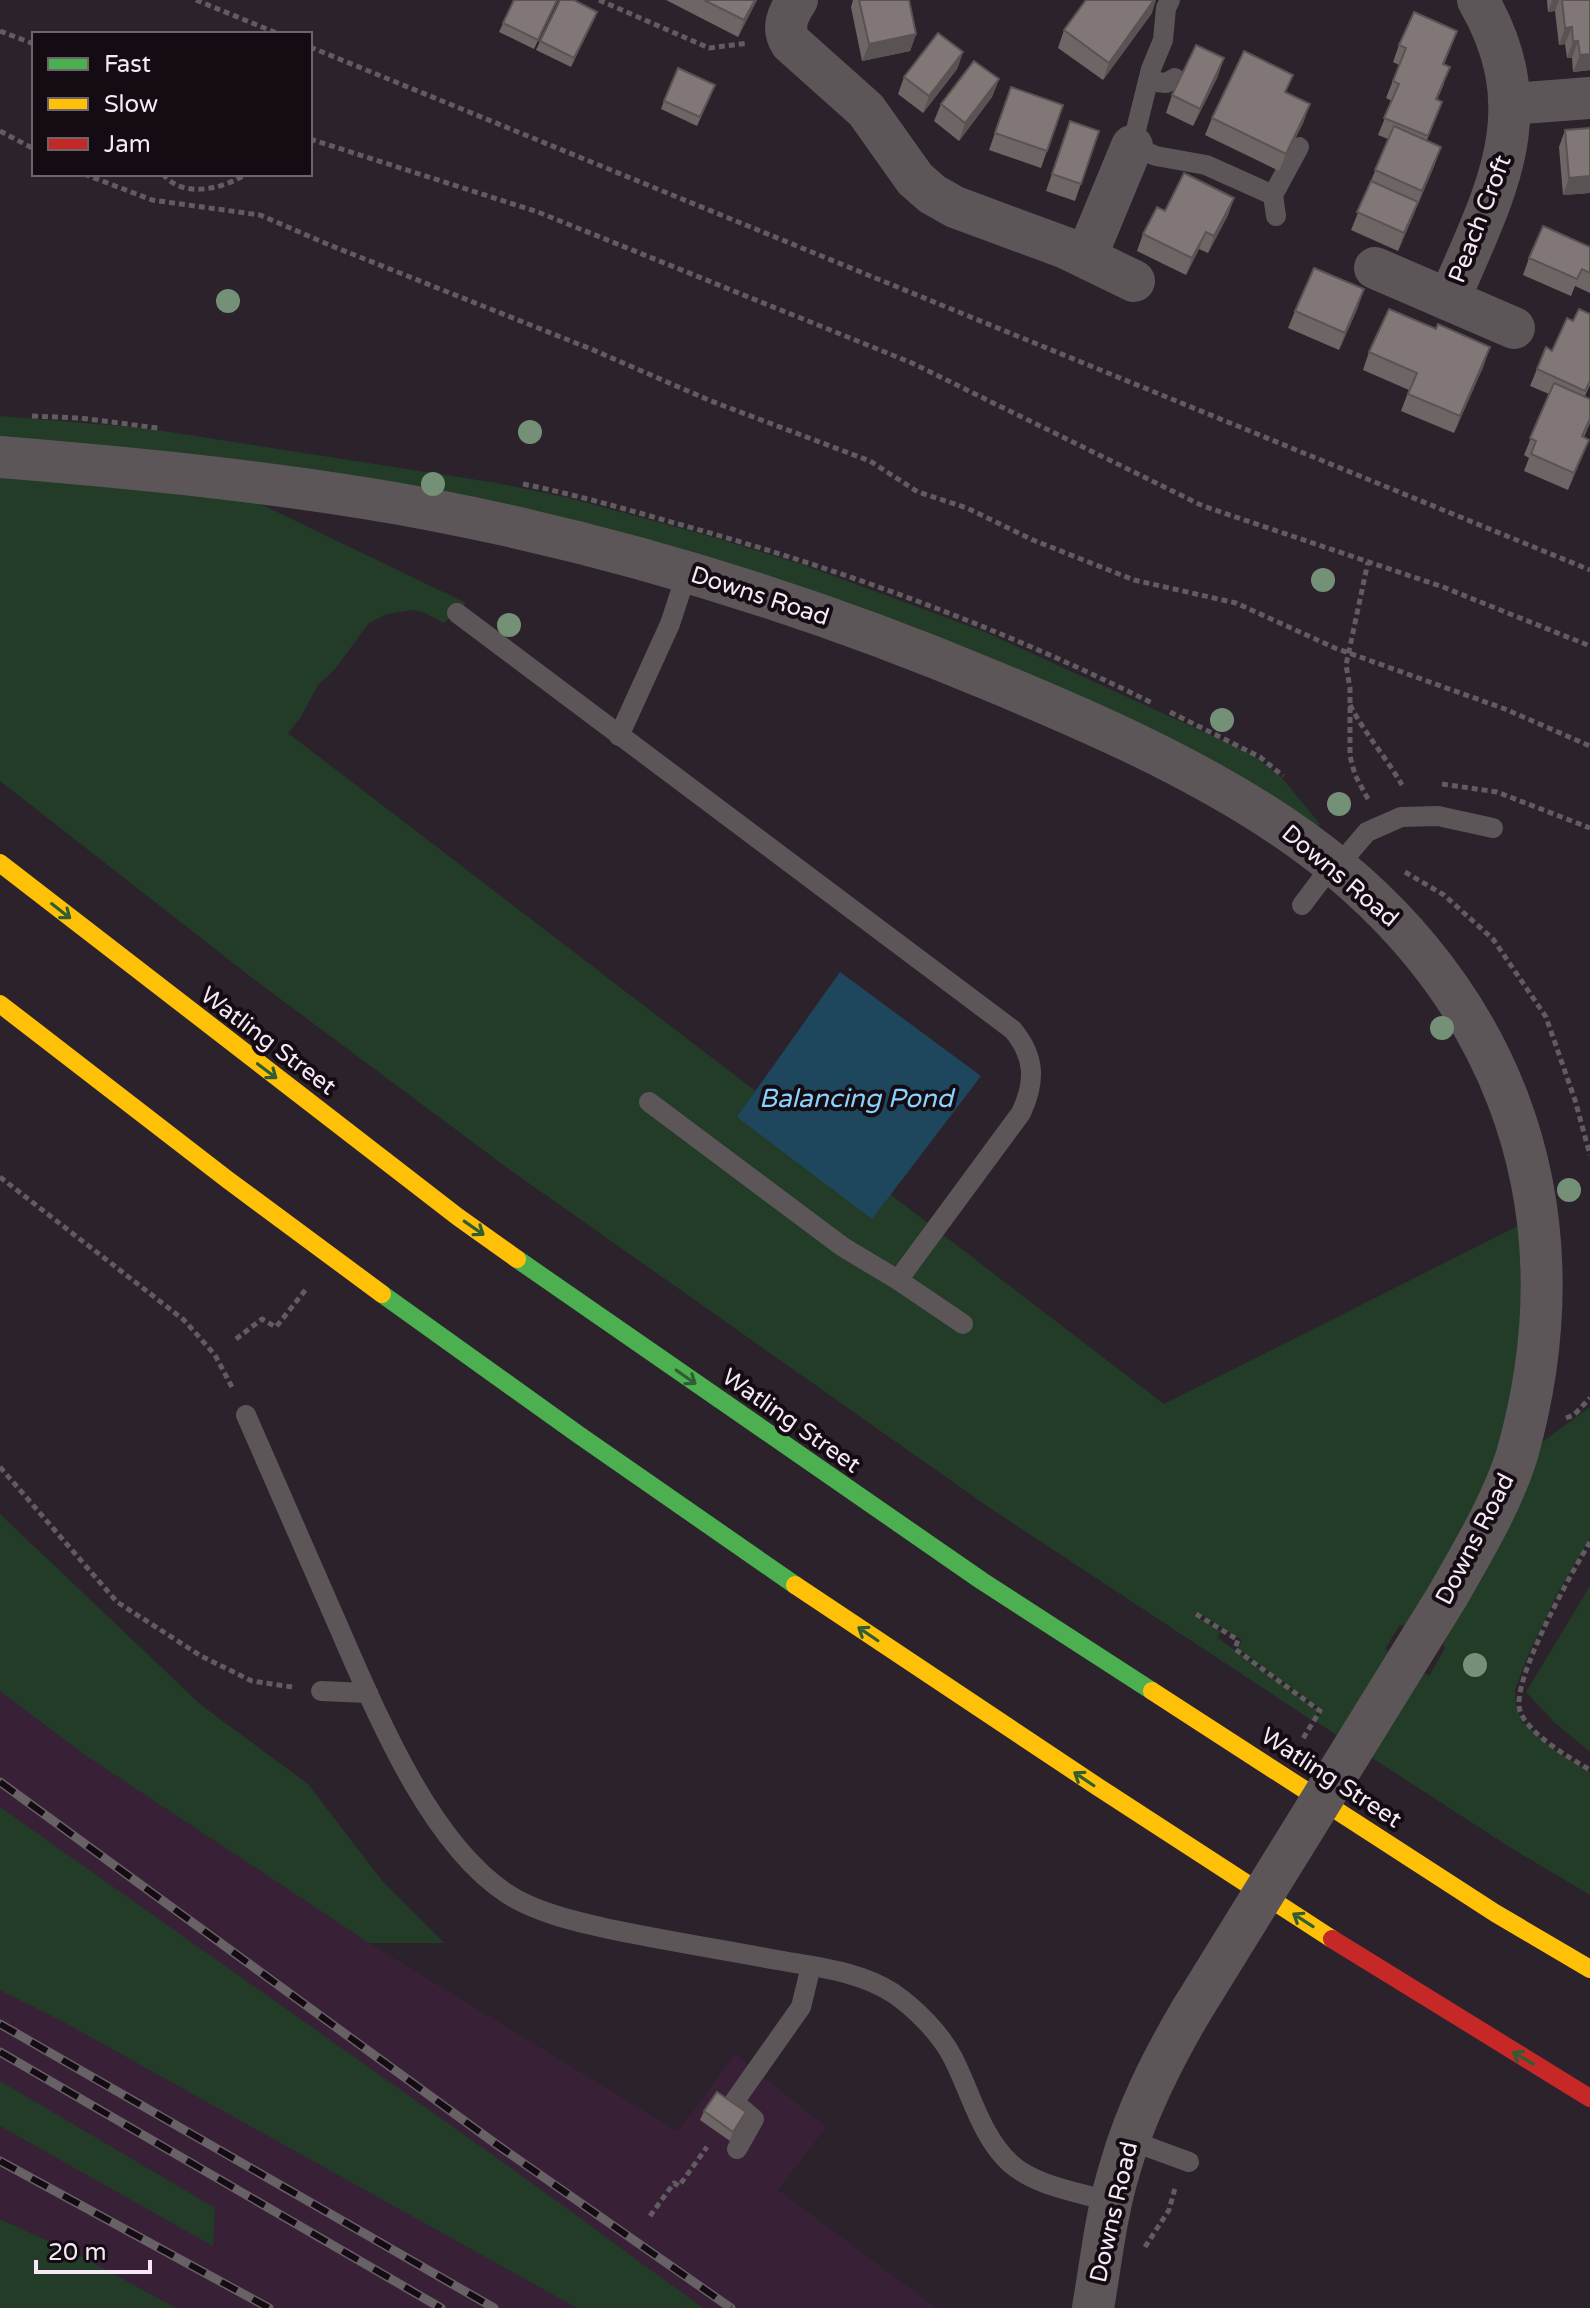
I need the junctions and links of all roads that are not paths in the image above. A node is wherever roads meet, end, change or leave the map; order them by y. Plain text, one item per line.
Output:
1 (1478, 0) edge
2 (1166, 1) edge
3 (792, 18) edge
4 (1181, 28) dead end
5 (1163, 38) junction
6 (1175, 78) dead end
7 (1148, 81) junction
8 (1590, 98) edge
9 (1510, 104) junction
10 (1132, 146) junction
11 (1299, 147) edge
12 (1273, 195) junction
13 (1276, 216) dead end
14 (1086, 257) junction
15 (1375, 268) dead end
16 (1134, 281) dead end
17 (1449, 300) junction
18 (1514, 328) dead end
19 (0, 457) edge
20 (687, 572) junction
21 (457, 613) dead end
22 (619, 736) junction
23 (1493, 828) dead end
24 (1342, 859) junction
25 (0, 863) edge
26 (1302, 905) dead end
27 (0, 1004) edge
28 (649, 1102) dead end
29 (898, 1280) junction
30 (963, 1324) dead end
31 (246, 1415) road end
32 (321, 1691) road end
33 (368, 1693) junction
34 (811, 1966) junction
35 (1590, 1969) edge
36 (1590, 2098) edge
37 (1129, 2140) junction
38 (737, 2149) road end
39 (1186, 2161) road end
40 (1112, 2202) junction
41 (1093, 2308) edge

1 - 9 street, Peach Croft
2 - 5 lane
3 - 14 street
4 - 5 lane
5 - 7 lane
6 - 7 lane
7 - 10 lane
8 - 9 street
9 - 17 street, Peach Croft
10 - 12 lane
10 - 14 street
11 - 12 lane
12 - 13 lane
14 - 16 street
15 - 17 street, Peach Croft
17 - 18 street, Peach Croft
19 - 20 street, Downs Road
20 - 22 lane
20 - 24 street, Downs Road
21 - 22 lane
22 - 29 lane
23 - 24 lane
24 - 26 lane
24 - 37 street, Downs Road, bridge
25 -> 35 highway, Watling Street
36 -> 27 highway
28 - 29 lane
29 - 30 lane
31 - 33 lane
32 - 33 lane
33 - 34 lane
34 - 38 lane
34 - 40 lane
37 - 39 lane
37 - 40 street, Downs Road
40 - 41 street, Downs Road

